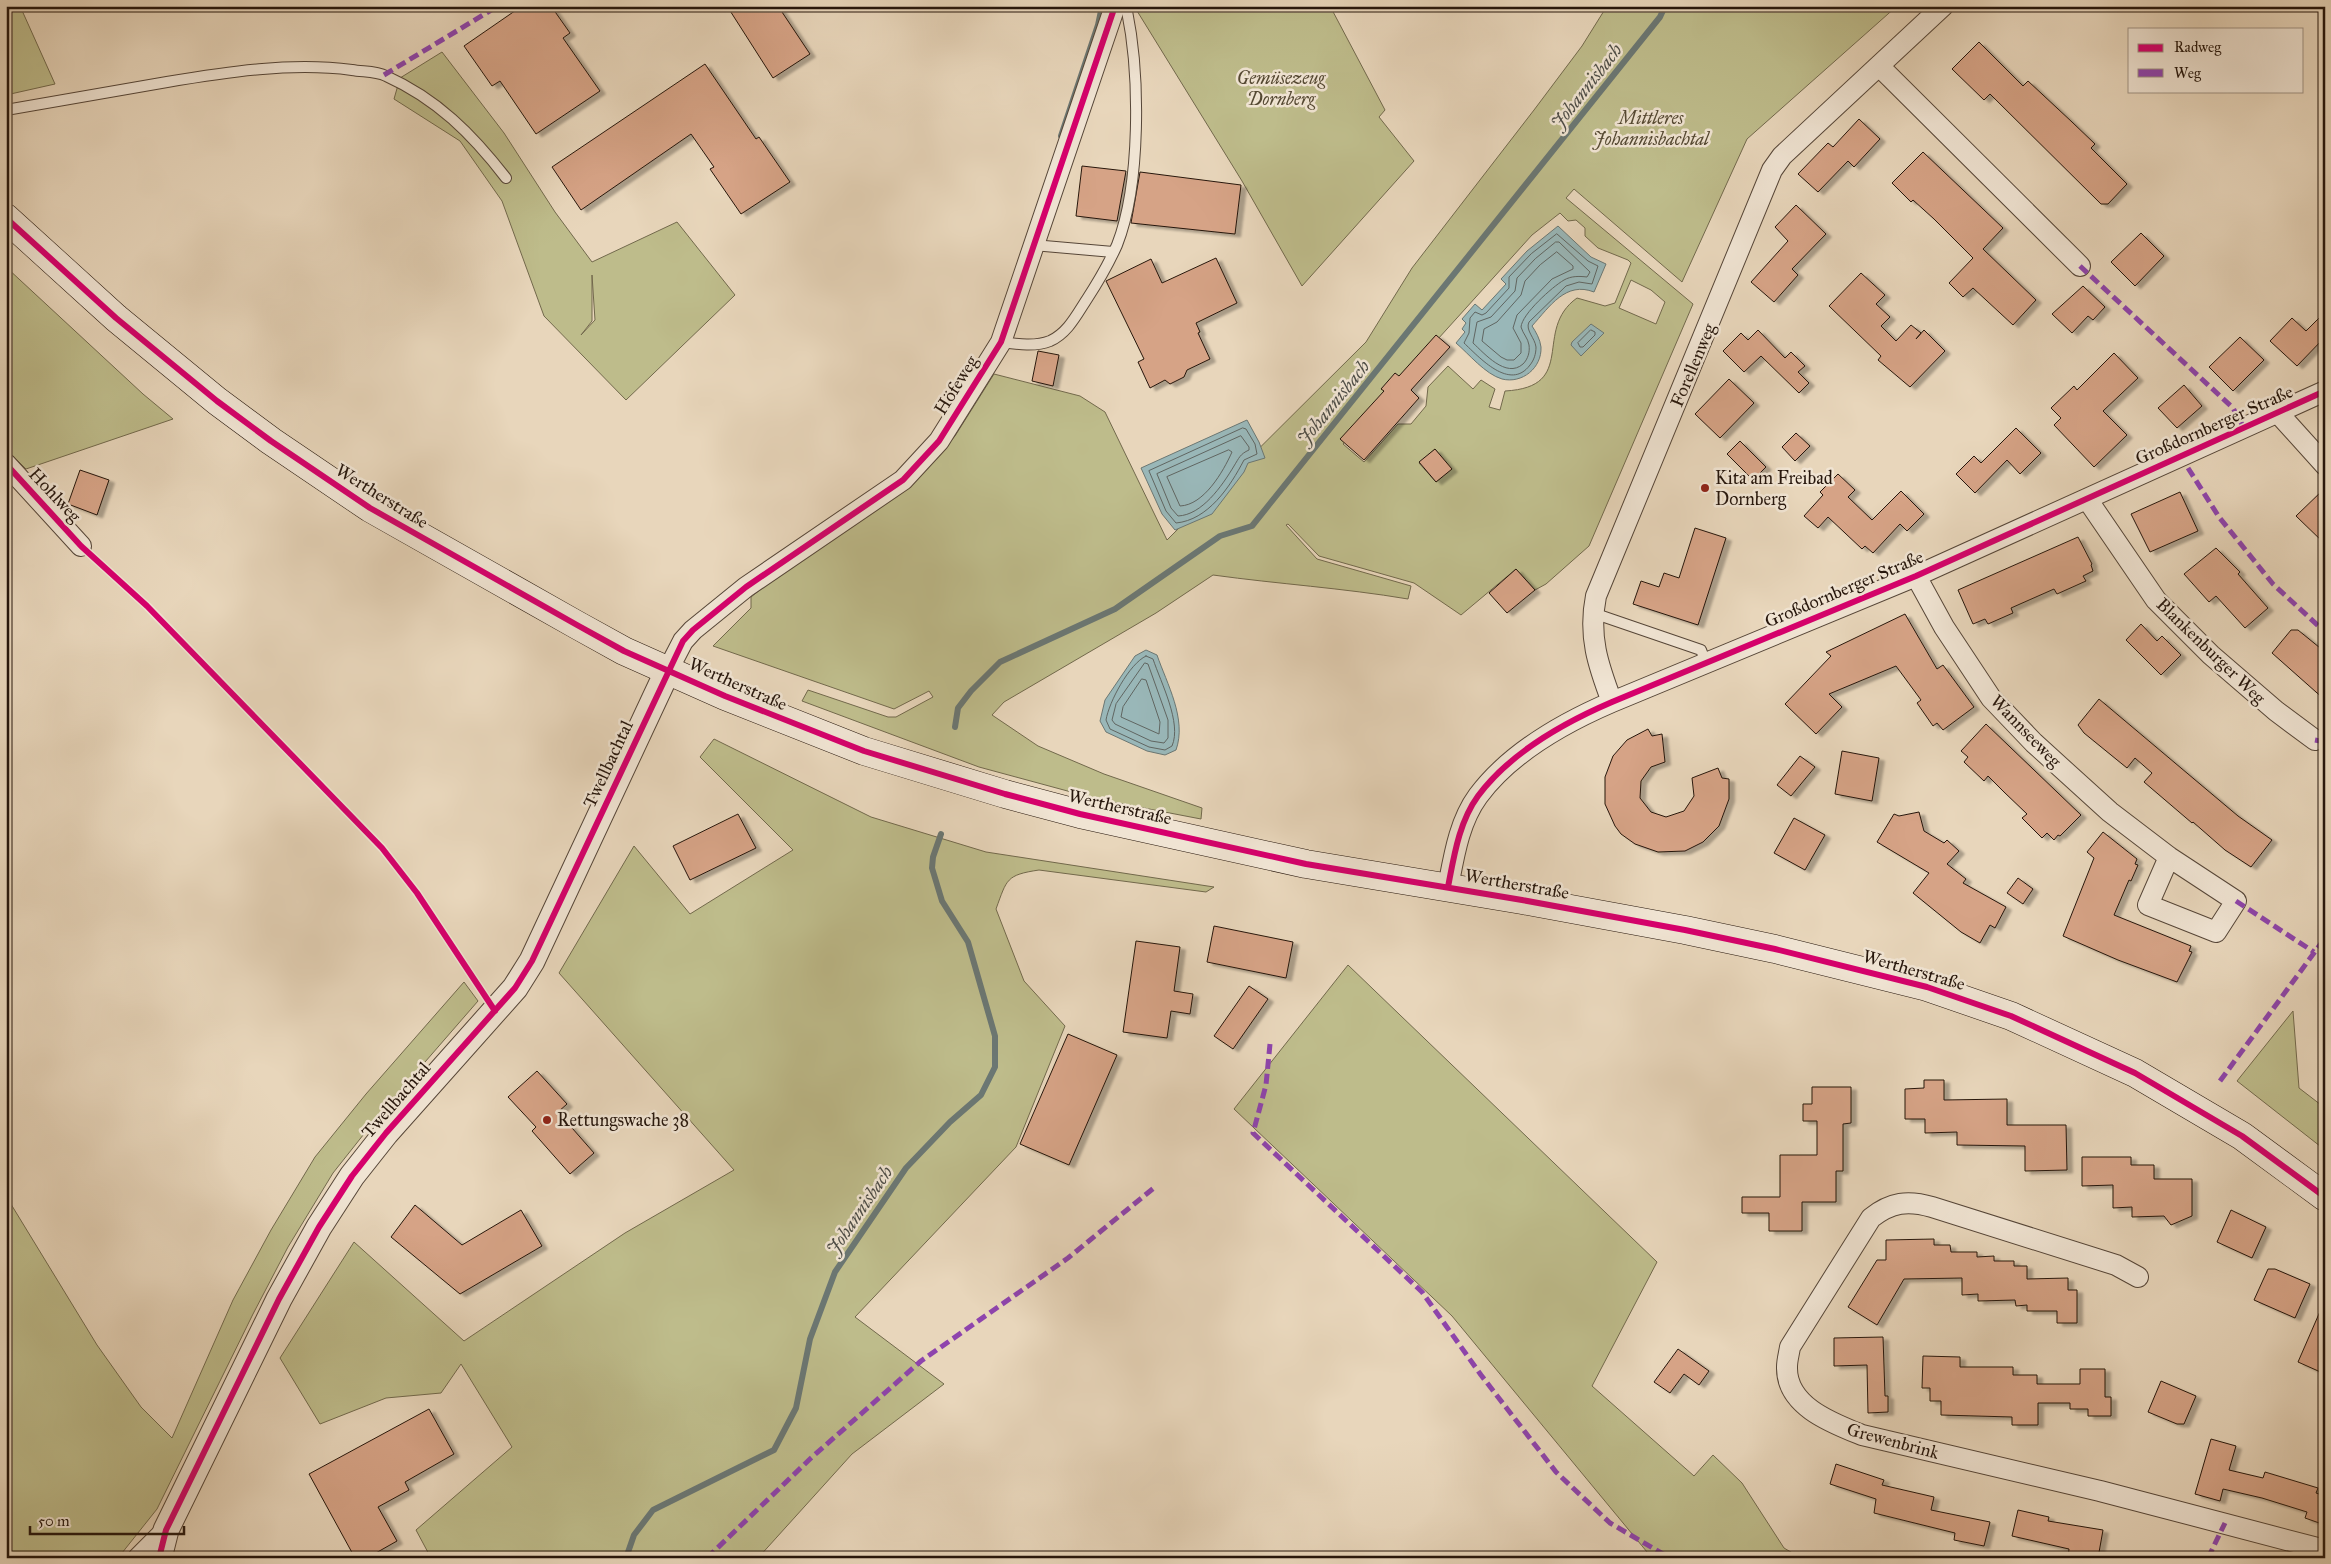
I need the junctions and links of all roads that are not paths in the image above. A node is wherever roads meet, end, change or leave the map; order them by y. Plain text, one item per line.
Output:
1 (1116, 6) edge
2 (1943, 6) edge
3 (1879, 66) junction
4 (6, 110) edge
5 (506, 178) dead end
6 (6, 218) edge
7 (1033, 245) junction
8 (1113, 252) junction
9 (2080, 266) dead end
10 (1000, 342) junction
11 (2325, 390) edge
12 (2278, 413) junction
13 (6, 464) edge
14 (2325, 465) edge
15 (2087, 499) junction
16 (81, 546) dead end
17 (1916, 576) junction
18 (1592, 613) junction
19 (1706, 662) junction
20 (668, 670) junction
21 (1612, 702) junction
22 (2315, 740) dead end
23 (2169, 857) dead end
24 (1448, 887) junction
25 (2325, 1197) edge
26 (2138, 1277) dead end
27 (166, 1530) junction
28 (2325, 1550) edge
29 (138, 1558) edge
30 (159, 1558) edge

1 - 7 street, Höfeweg
1 - 8 lane
2 - 3 street, Forellenweg
3 - 9 street
3 - 18 street, Forellenweg
4 - 5 lane
6 - 20 main road, Wertherstraße
7 - 8 lane
7 - 10 street, Höfeweg
8 - 10 lane
10 - 20 street, Höfeweg
11 - 12 street, Großdornberger Straße
12 - 14 street
12 - 15 street, Großdornberger Straße
13 - 16 street, Hohlweg
15 - 17 street, Großdornberger Straße
15 - 22 street, Blankenburger Weg
17 - 19 street, Großdornberger Straße
17 - 23 street, Wannseeweg
18 - 19 lane
18 - 21 street, Forellenweg
19 - 21 street, Großdornberger Straße
20 - 24 main road, Wertherstraße
20 - 27 street, Twellbachtal
21 - 24 street, Großdornberger Straße
24 - 25 main road, Wertherstraße
26 - 28 street, Grewenbrink
27 - 29 street
27 - 30 street, Twellbachtal

